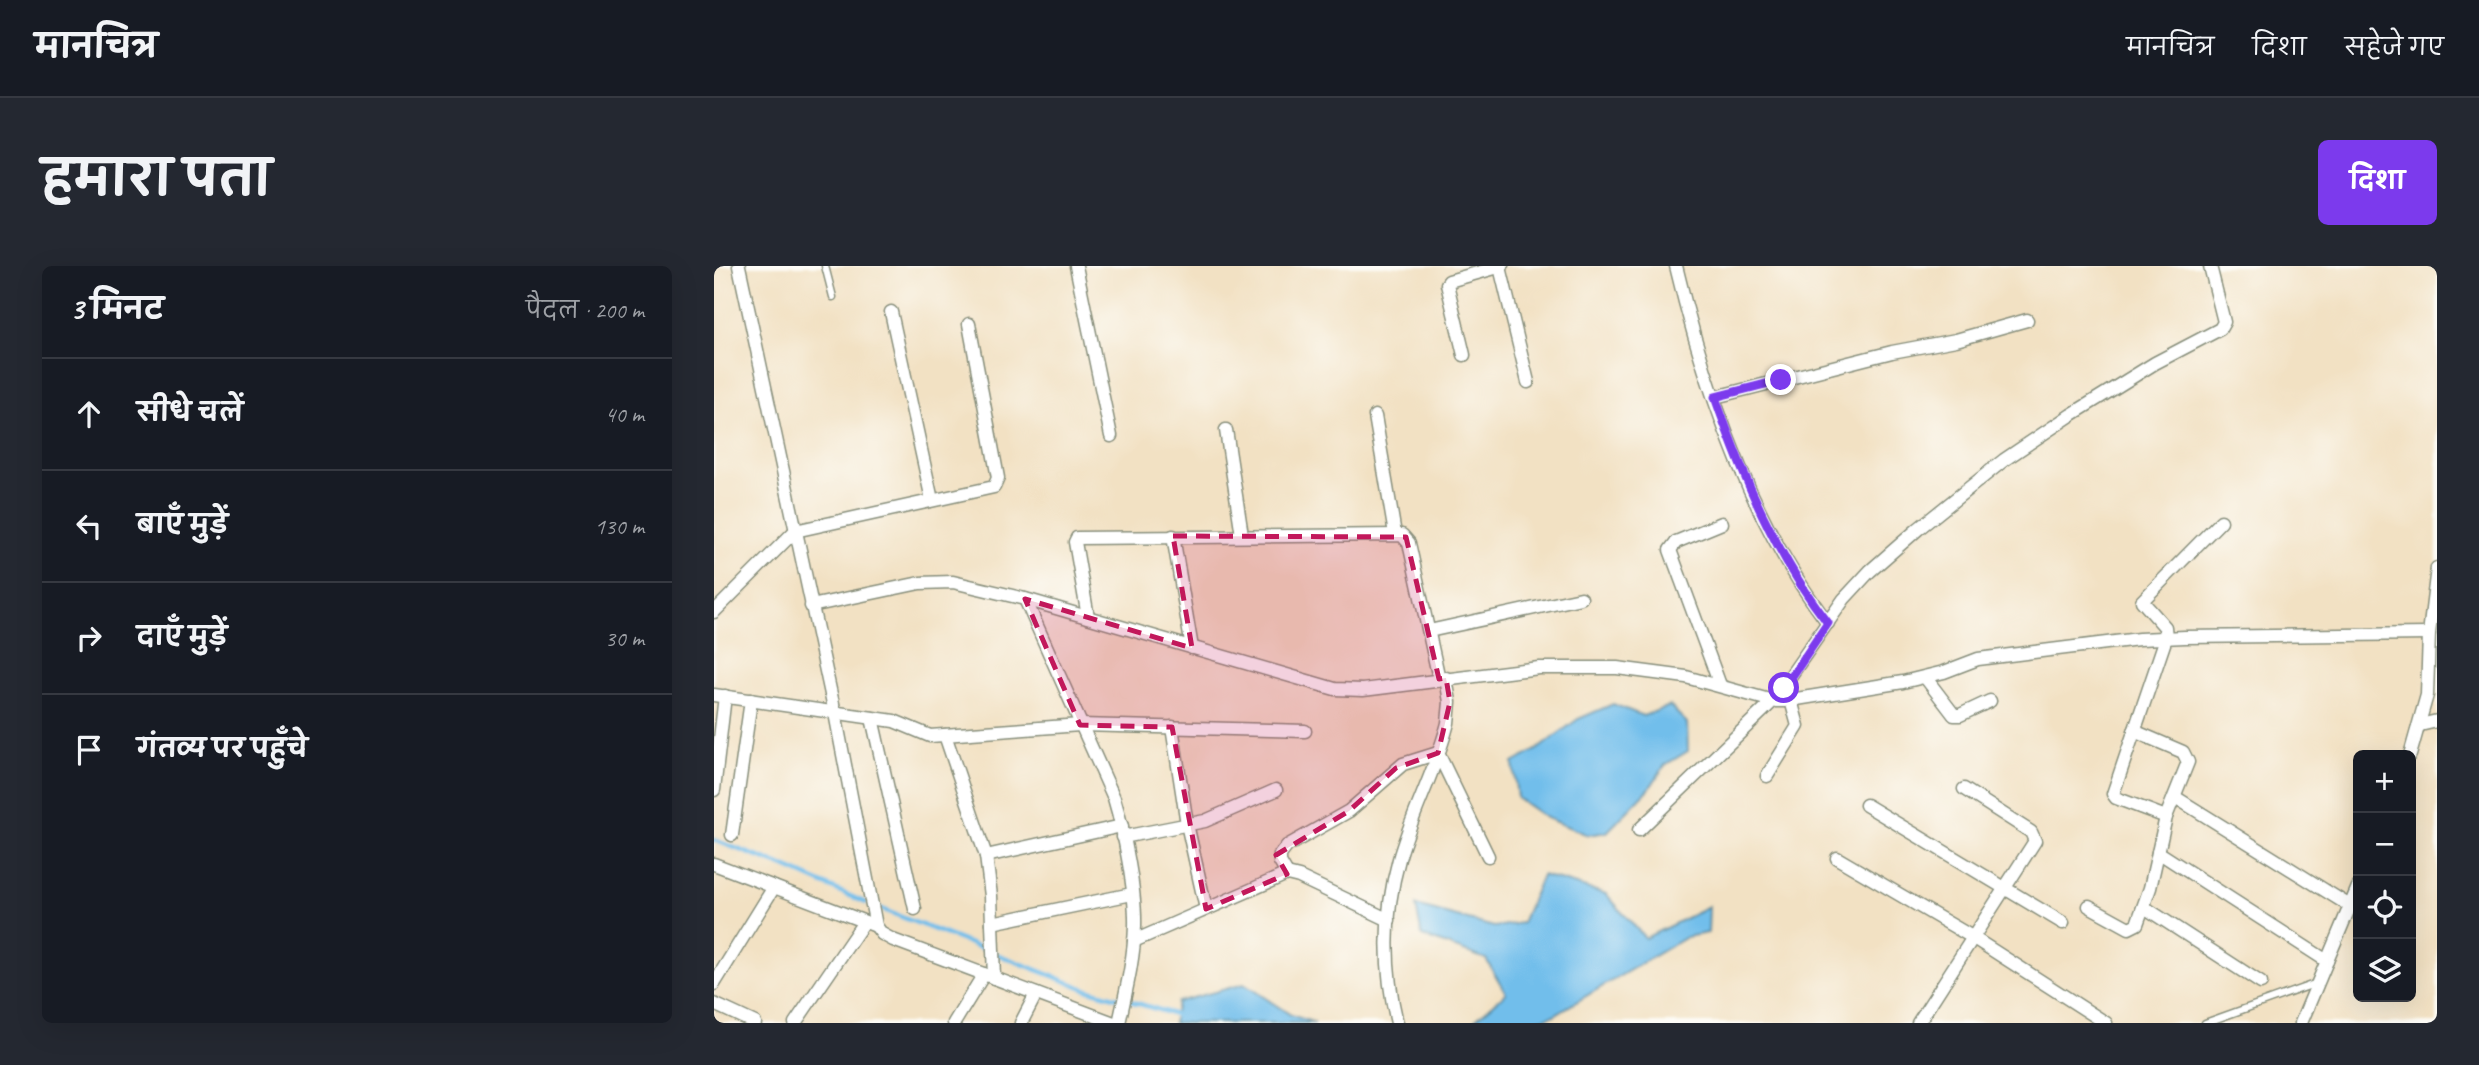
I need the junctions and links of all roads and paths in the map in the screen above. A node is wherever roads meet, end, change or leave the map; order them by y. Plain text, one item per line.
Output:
1 (739, 266) edge
2 (825, 266) edge
3 (1076, 266) edge
4 (1501, 266) edge
5 (1676, 266) edge
6 (2210, 266) edge
7 (833, 297) dead end
8 (891, 313) dead end
9 (2027, 320) dead end
10 (969, 324) dead end
11 (1464, 355) dead end
12 (1528, 382) dead end
13 (1715, 397) junction
14 (1375, 415) dead end
15 (1226, 430) dead end
16 (1111, 436) dead end
17 (932, 500) junction
18 (2221, 521) dead end
19 (1721, 523) dead end
20 (796, 531) junction
21 (1395, 534) junction
22 (1242, 535) junction
23 (1173, 536) junction
24 (2437, 568) edge
25 (1581, 598) dead end
26 (1025, 599) junction
27 (811, 606) junction
28 (714, 612) edge
29 (1088, 617) junction
30 (1828, 623) junction
31 (2432, 625) edge
32 (1429, 631) junction
33 (2166, 638) junction
34 (1192, 648) junction
35 (1925, 677) junction
36 (1443, 678) junction
37 (1720, 685) junction
38 (719, 696) edge
39 (1791, 700) junction
40 (751, 701) junction
41 (1773, 701) junction
42 (1990, 701) dead end
43 (835, 713) junction
44 (872, 718) junction
45 (2437, 721) edge
46 (1080, 725) junction
47 (2420, 725) junction
48 (1172, 727) junction
49 (1305, 731) dead end
50 (2134, 731) junction
51 (945, 735) junction
52 (2412, 750) edge
53 (1438, 753) junction
54 (1768, 776) dead end
55 (1964, 789) dead end
56 (714, 790) edge
57 (1276, 790) dead end
58 (2175, 797) junction
59 (1866, 805) dead end
60 (2166, 817) junction
61 (1187, 824) junction
62 (1639, 830) dead end
63 (1122, 832) junction
64 (732, 835) dead end
65 (2158, 852) junction
66 (986, 856) junction
67 (1488, 856) dead end
68 (1837, 858) dead end
69 (714, 864) edge
70 (1287, 874) junction
71 (774, 887) junction
72 (2006, 888) junction
73 (1132, 894) junction
74 (2353, 898) edge
75 (2350, 905) junction
76 (2089, 906) dead end
77 (2144, 907) junction
78 (915, 909) dead end
79 (1206, 909) junction
80 (1389, 919) junction
81 (992, 923) junction
82 (2063, 923) dead end
83 (869, 924) junction
84 (1972, 937) junction
85 (1134, 941) junction
86 (2327, 961) junction
87 (989, 976) junction
88 (2319, 982) junction
89 (2261, 983) dead end
90 (714, 985) edge
91 (1036, 994) junction
92 (714, 1004) edge
93 (1089, 1019) edge
94 (755, 1023) edge
95 (794, 1023) edge
96 (954, 1023) edge
97 (1021, 1023) edge
98 (1116, 1023) edge
99 (1396, 1023) edge
100 (1918, 1023) edge
101 (2106, 1023) edge
102 (2205, 1023) edge
103 (2301, 1023) edge

1 - 20 street
2 - 7 lane
3 - 16 street
4 - 11 street
4 - 12 street
5 - 13 street
6 - 30 street
8 - 17 street
9 - 13 street
10 - 17 street
13 - 30 street
14 - 21 street
15 - 22 street
17 - 20 street
18 - 33 street
19 - 37 street
20 - 27 street
20 - 28 street
21 - 22 street
21 - 32 street
22 - 23 street
23 - 29 street
23 - 34 street
24 - 31 street
25 - 32 street
26 - 27 street
26 - 29 street
26 - 46 street
27 - 43 street
29 - 34 street
30 - 41 street
31 - 33 street
31 - 47 street
32 - 36 street
33 - 35 street
33 - 50 street
34 - 36 street
35 - 39 street
35 - 42 street
36 - 37 street
36 - 53 street
37 - 41 street
38 - 40 street
38 - 56 street
39 - 41 street
39 - 54 street
40 - 43 street
40 - 64 street
41 - 62 street
43 - 44 street
43 - 83 street
44 - 51 street
44 - 78 street
45 - 47 street
46 - 48 street
46 - 51 street
46 - 63 street
47 - 52 street
48 - 49 street
48 - 61 street
50 - 58 street
50 - 60 street
51 - 66 street
53 - 67 street
53 - 70 street
53 - 80 street
55 - 72 street
57 - 61 street
58 - 60 street
58 - 75 street
59 - 72 street
60 - 65 street
61 - 63 street
61 - 79 street
63 - 66 street
63 - 73 street
65 - 77 street
65 - 86 street
66 - 81 street
68 - 84 street
69 - 71 street
70 - 79 street
70 - 80 street
71 - 83 street
71 - 90 street
72 - 82 street
72 - 84 street
73 - 81 street
73 - 85 street
74 - 75 street
75 - 86 street
76 - 77 street
77 - 89 street
79 - 85 street
80 - 99 street
81 - 87 street
83 - 87 street
83 - 95 street
84 - 100 street
84 - 101 street
85 - 98 street
86 - 88 street
87 - 91 street
87 - 96 street
88 - 102 lane
88 - 103 street
91 - 93 street
91 - 97 street
92 - 94 street
93 - 98 street

